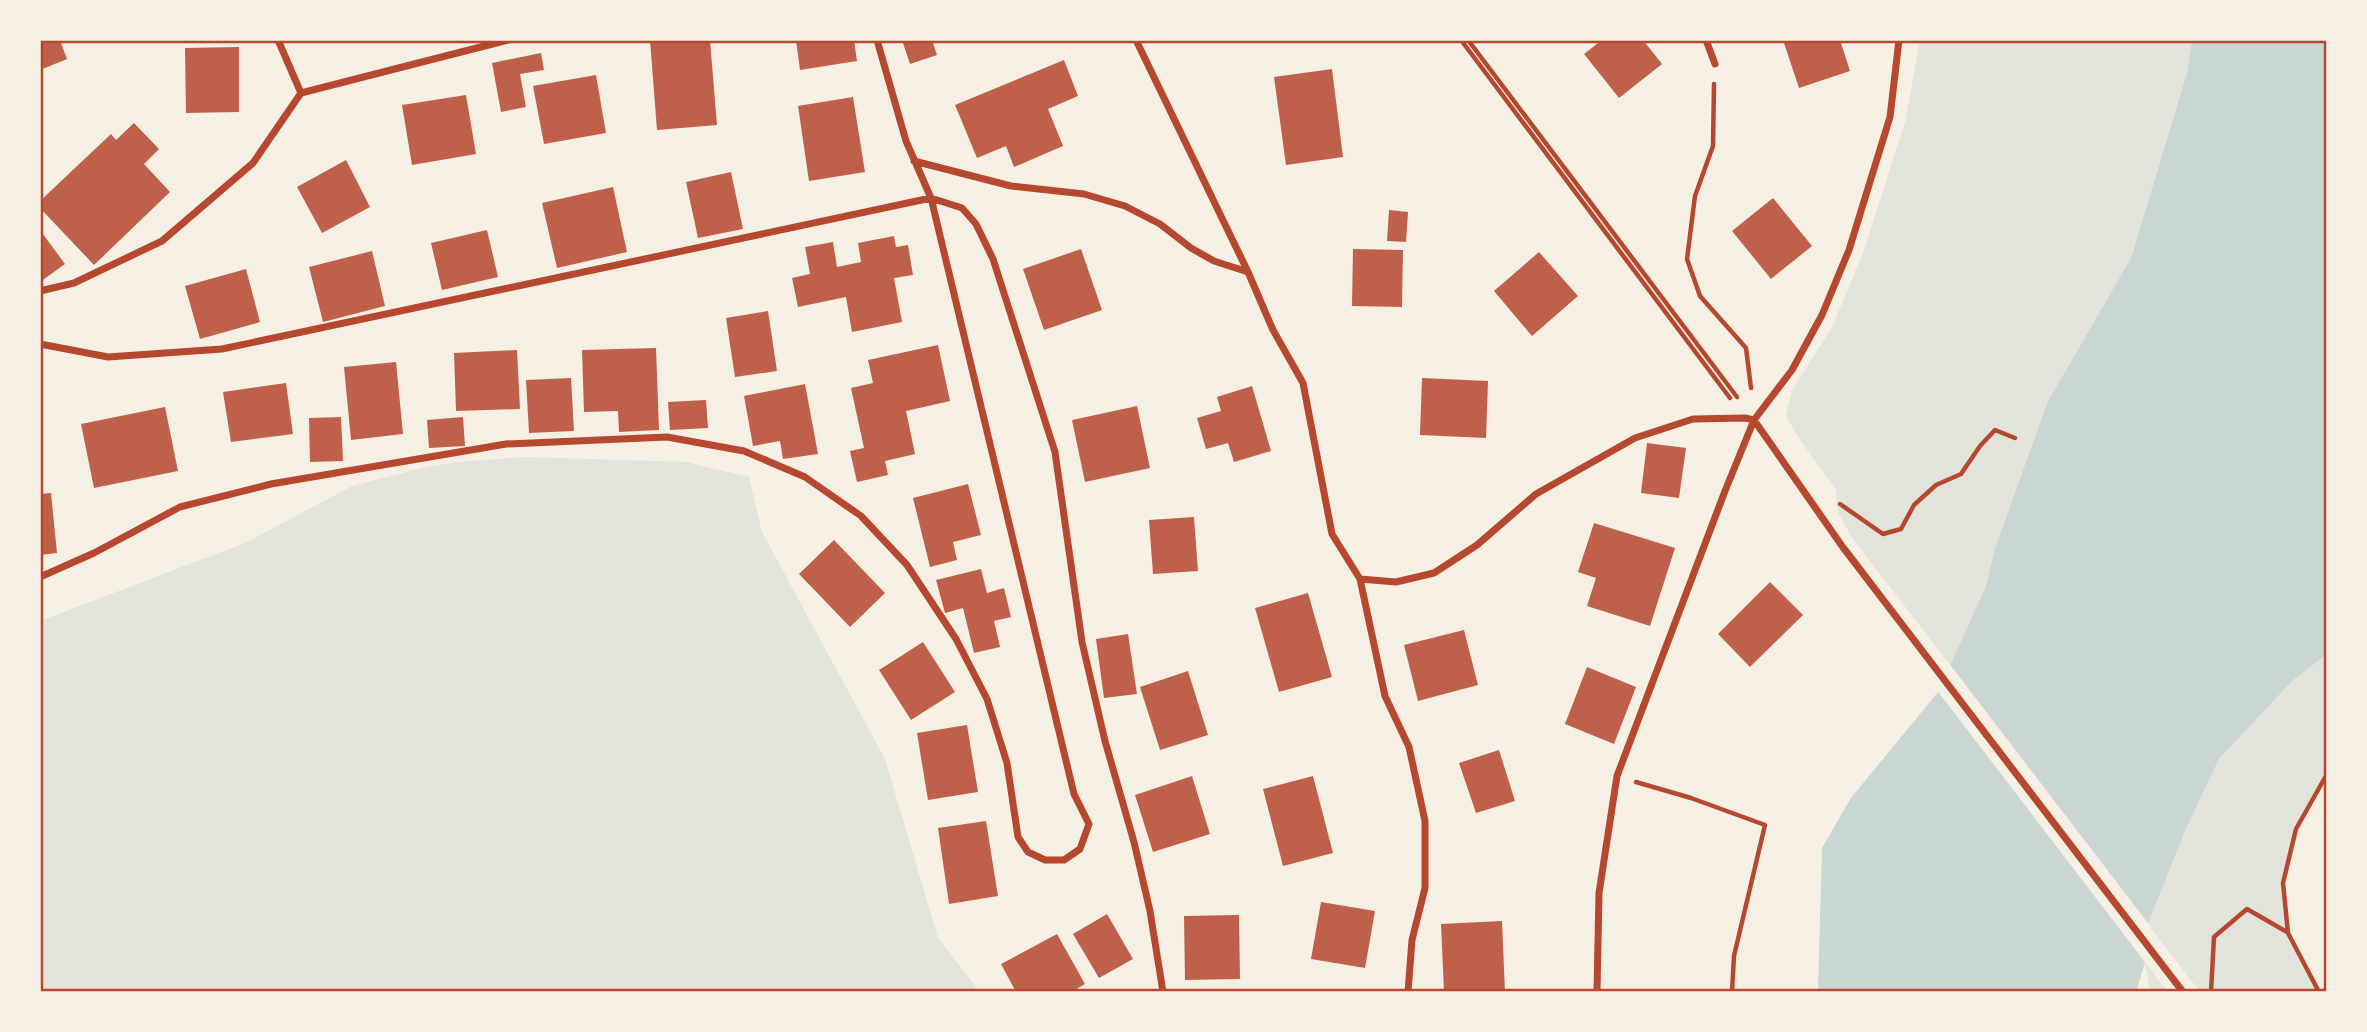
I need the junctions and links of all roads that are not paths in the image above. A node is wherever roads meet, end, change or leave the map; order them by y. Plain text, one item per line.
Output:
1 (278, 40) edge
2 (508, 40) edge
3 (877, 40) edge
4 (1136, 40) edge
5 (1706, 40) edge
6 (1899, 40) edge
7 (1715, 64) road end
8 (302, 93) junction
9 (914, 160) junction
10 (931, 198) junction
11 (1248, 272) junction
12 (40, 291) edge
13 (40, 344) edge
14 (1754, 420) junction
15 (40, 578) edge
16 (1360, 579) junction
17 (1163, 992) edge
18 (1408, 992) edge
19 (1597, 992) edge
20 (2183, 992) edge

1 - 8 street
2 - 8 street
3 - 9 street
4 - 11 street
5 - 7 street
6 - 14 street
8 - 12 street
9 - 10 street
9 - 11 street
10 - 13 street
10 - 15 street
10 - 17 street
11 - 16 street
14 - 16 street
14 - 19 street
14 - 20 street
16 - 18 street

